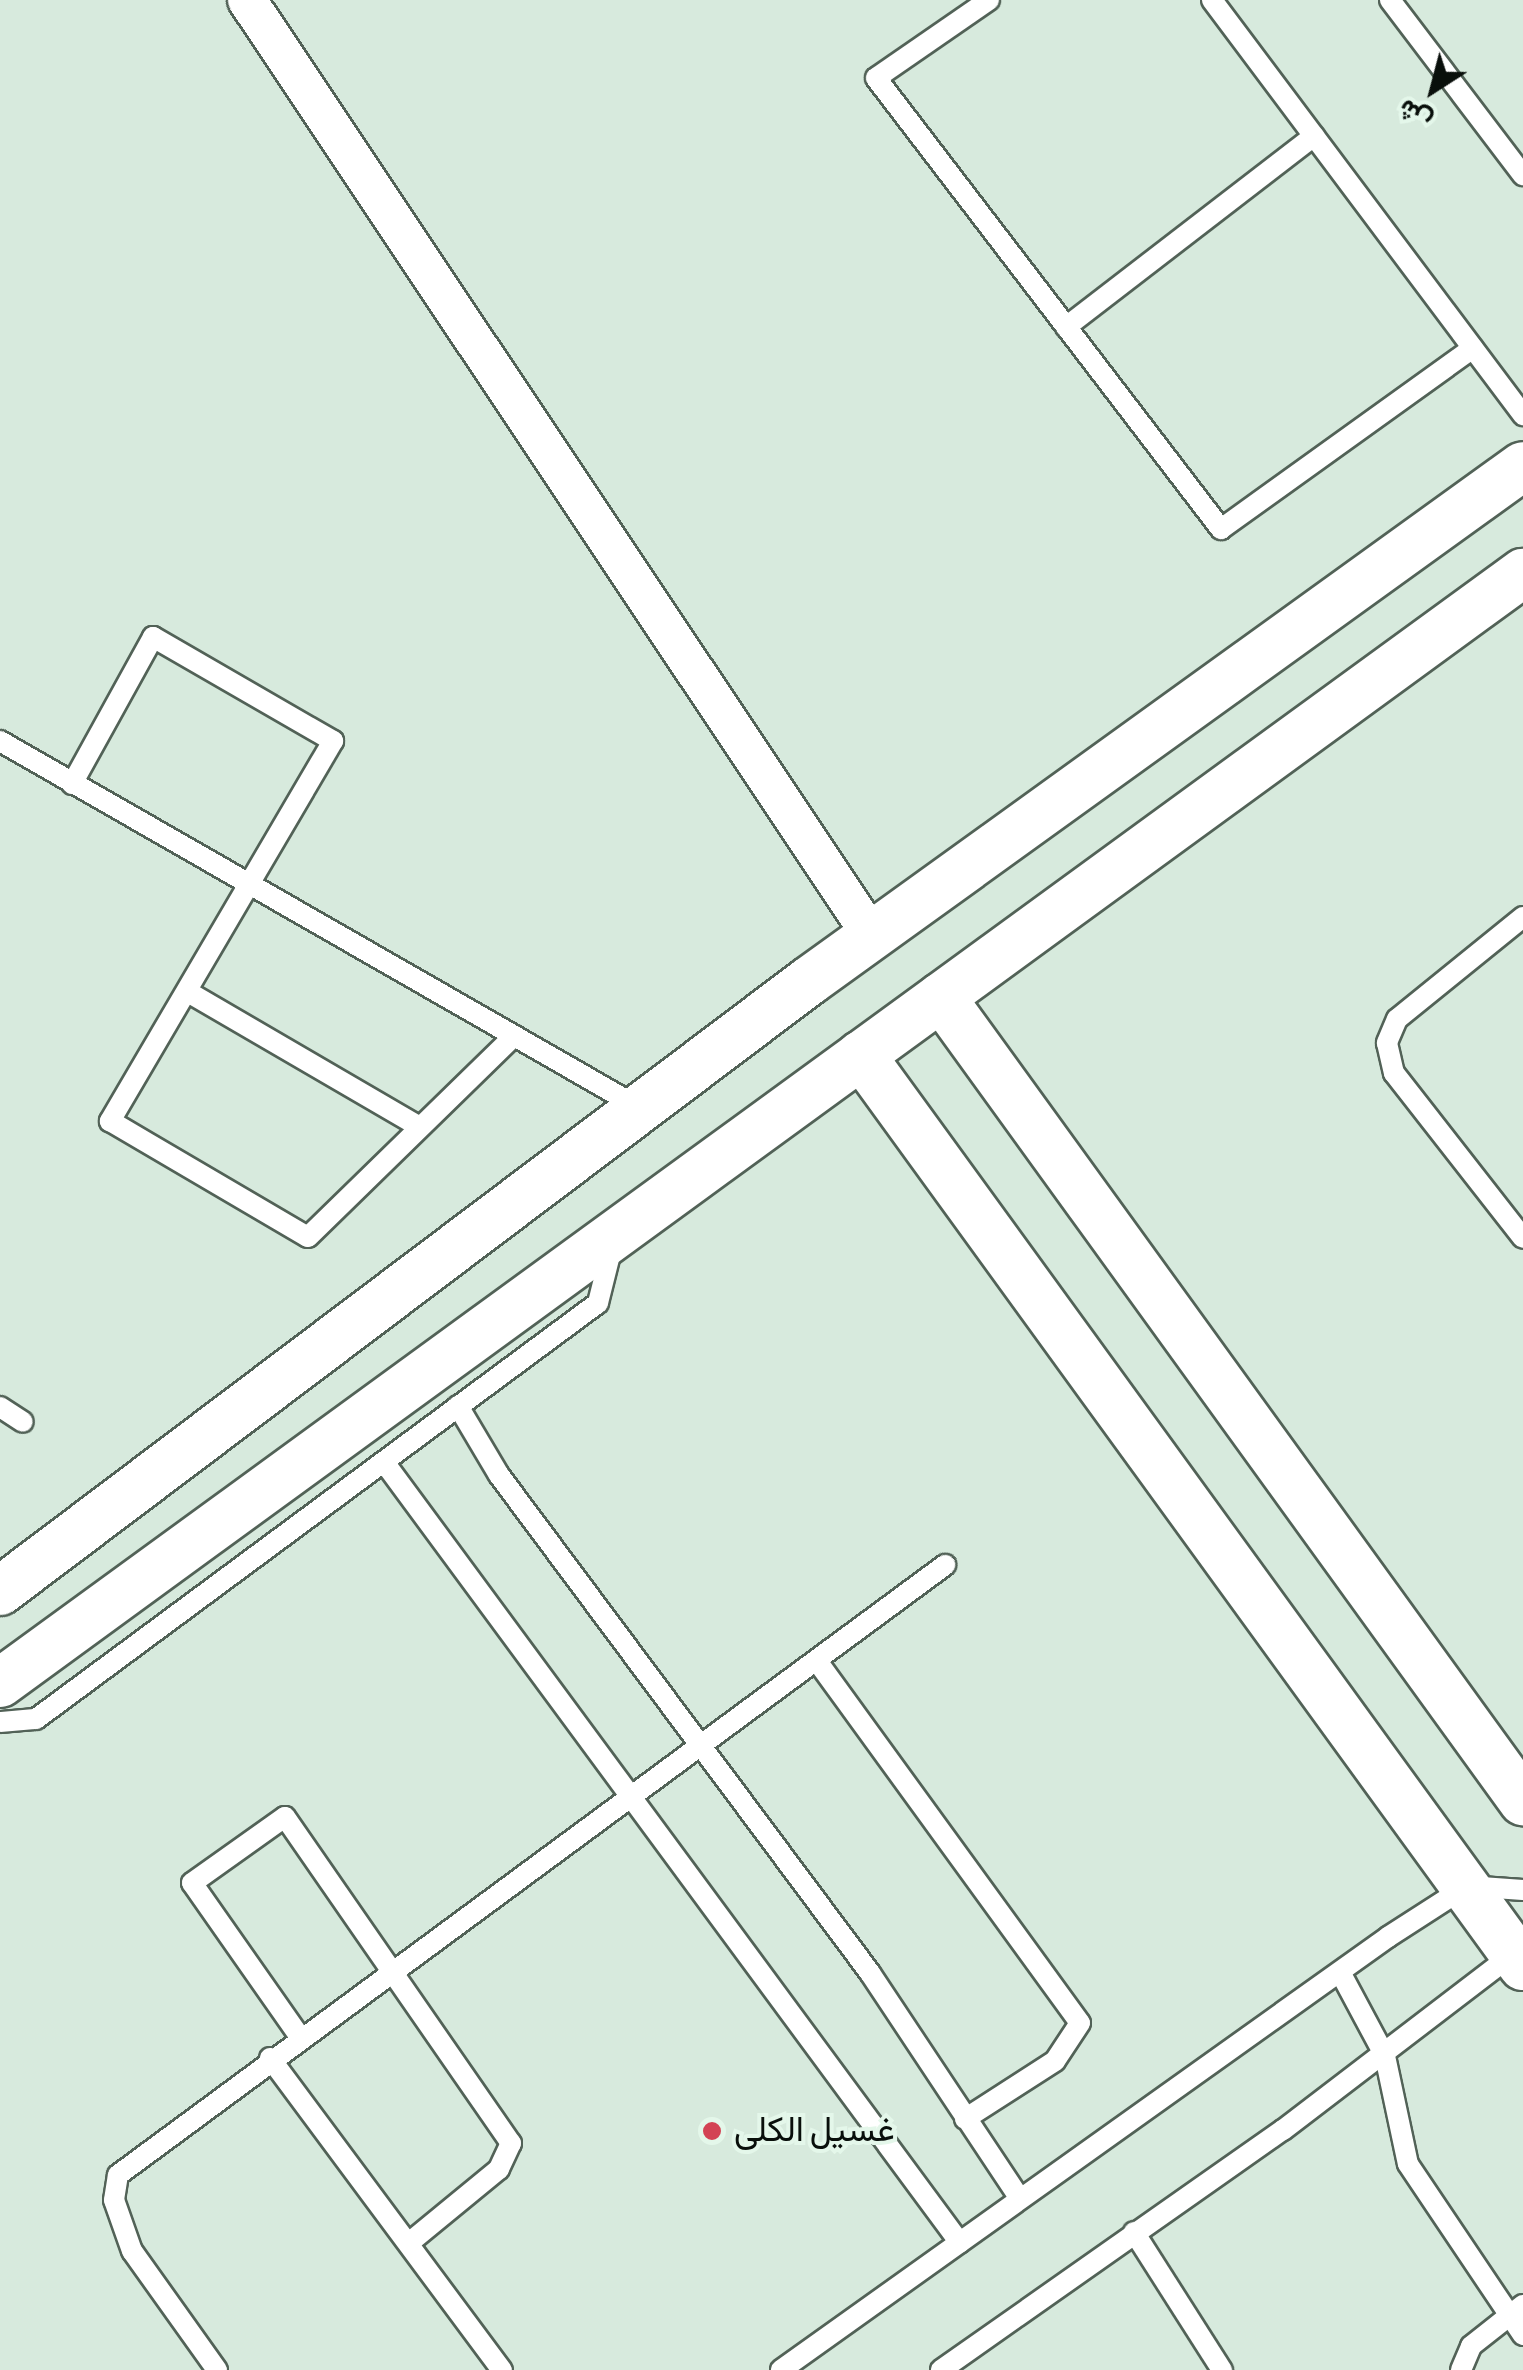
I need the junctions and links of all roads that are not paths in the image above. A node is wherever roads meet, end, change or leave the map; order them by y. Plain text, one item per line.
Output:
1 (246, 0) edge
2 (989, 0) edge
3 (1212, 0) edge
4 (1390, 0) edge
5 (1314, 136) junction
6 (1523, 174) edge
7 (1066, 328) junction
8 (1473, 348) junction
9 (1523, 415) edge
10 (1523, 466) edge
11 (1523, 573) edge
12 (0, 741) edge
13 (72, 784) junction
14 (251, 886) junction
15 (1523, 917) edge
16 (872, 936) junction
17 (188, 992) junction
18 (941, 997) junction
19 (514, 1036) junction
20 (861, 1055) junction
21 (641, 1108) junction
22 (420, 1127) junction
23 (616, 1230) junction
24 (1523, 1238) edge
25 (458, 1406) junction
26 (0, 1407) edge
27 (23, 1422) dead end
28 (384, 1462) junction
29 (945, 1564) dead end
30 (0, 1591) edge
31 (817, 1662) junction
32 (0, 1684) edge
33 (0, 1722) edge
34 (702, 1748) junction
35 (633, 1798) junction
36 (1523, 1801) edge
37 (1467, 1886) junction
38 (1523, 1890) edge
39 (1520, 1954) edge
40 (393, 1969) junction
41 (1340, 1972) junction
42 (300, 2036) junction
43 (1385, 2056) junction
44 (270, 2058) junction
45 (966, 2120) junction
46 (1020, 2198) junction
47 (1134, 2232) junction
48 (408, 2243) junction
49 (960, 2243) junction
50 (1516, 2310) edge
51 (1523, 2334) edge
52 (971, 2362) edge
53 (217, 2370) edge
54 (502, 2370) edge
55 (781, 2370) edge
56 (941, 2370) edge
57 (1222, 2370) edge
58 (1460, 2370) edge

1 - 16 street
2 - 7 lane
3 - 5 lane
4 - 6 lane
5 - 7 lane
5 - 8 lane
7 - 8 lane
8 - 9 lane
10 - 16 street
11 - 18 street
12 - 13 lane
13 - 14 lane
13 - 14 lane
14 - 17 lane
14 - 19 lane
15 - 24 lane
16 - 21 street
17 - 22 lane
17 - 22 lane
18 - 20 street
18 - 36 street
19 - 21 lane
19 - 22 lane
20 - 23 street
20 - 37 street
21 - 30 street
23 - 25 lane
23 - 32 street
25 - 28 lane
25 - 34 lane
26 - 27 lane
28 - 33 lane
28 - 35 lane
29 - 31 lane
31 - 34 lane
31 - 45 lane
34 - 35 lane
34 - 45 lane
35 - 40 lane
35 - 49 lane
37 - 38 lane
37 - 39 street
37 - 41 lane
39 - 43 lane
40 - 42 lane
40 - 42 lane
40 - 48 lane
41 - 43 lane
41 - 46 lane
42 - 44 lane
43 - 47 lane
43 - 50 lane
44 - 48 lane
44 - 53 lane
45 - 46 lane
46 - 49 lane
47 - 52 lane
47 - 57 lane
48 - 54 lane
49 - 55 lane
50 - 51 lane
50 - 58 lane
52 - 56 lane

